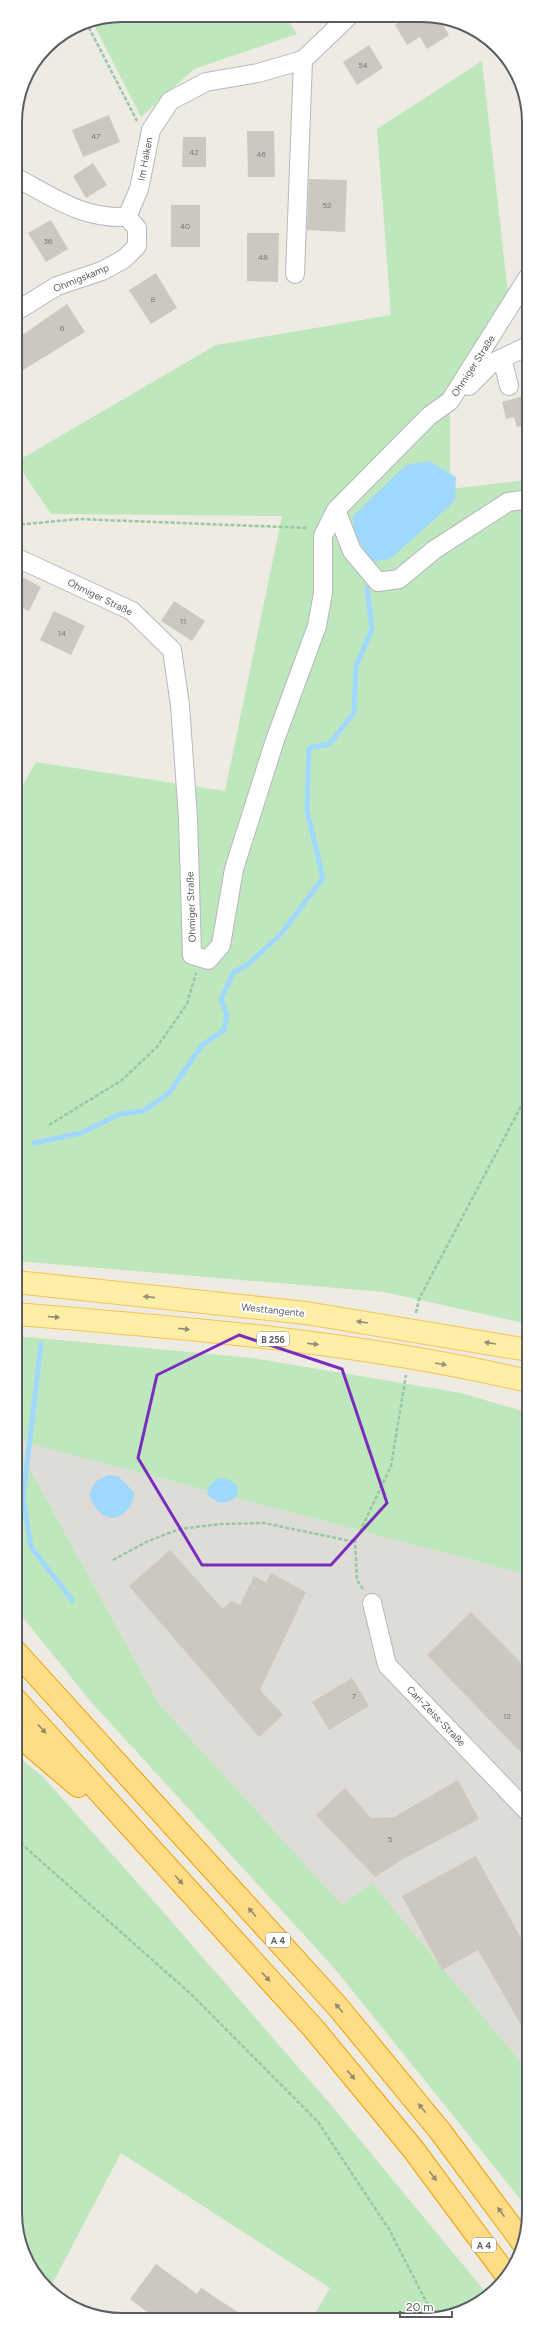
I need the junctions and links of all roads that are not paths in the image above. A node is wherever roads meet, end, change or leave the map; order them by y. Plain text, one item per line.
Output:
1 (343, 22) edge
2 (303, 60) junction
3 (22, 181) edge
4 (127, 217) junction
5 (295, 274) dead end
6 (522, 287) edge
7 (22, 308) edge
8 (522, 349) edge
9 (502, 358) junction
10 (509, 386) dead end
11 (450, 401) junction
12 (522, 500) edge
13 (336, 510) junction
14 (22, 560) edge
15 (22, 1283) edge
16 (22, 1315) edge
17 (522, 1349) edge
18 (522, 1380) edge
19 (372, 1603) road end
20 (22, 1659) edge
21 (22, 1707) edge
22 (22, 1738) edge
23 (522, 1806) edge
24 (153, 1851) junction
25 (519, 2238) edge
26 (503, 2271) edge

1 - 2 street, Im Halken
2 - 4 street, Im Halken
2 - 5 street
3 - 4 street
4 - 7 street, Ohmigskamp
6 - 11 street, Ohmiger Straße
8 - 9 street
9 - 10 street
9 - 11 street
11 - 13 street, Ohmiger Straße
12 - 13 street
13 - 14 street, Ohmiger Straße
17 -> 15 main road, Westtangente
16 -> 18 main road, B 256
19 - 23 street, Carl-Zeiss-Straße
25 -> 20 highway, A 4
21 -> 24 highway, A 4
22 - 24 highway
24 -> 26 highway, A 4

